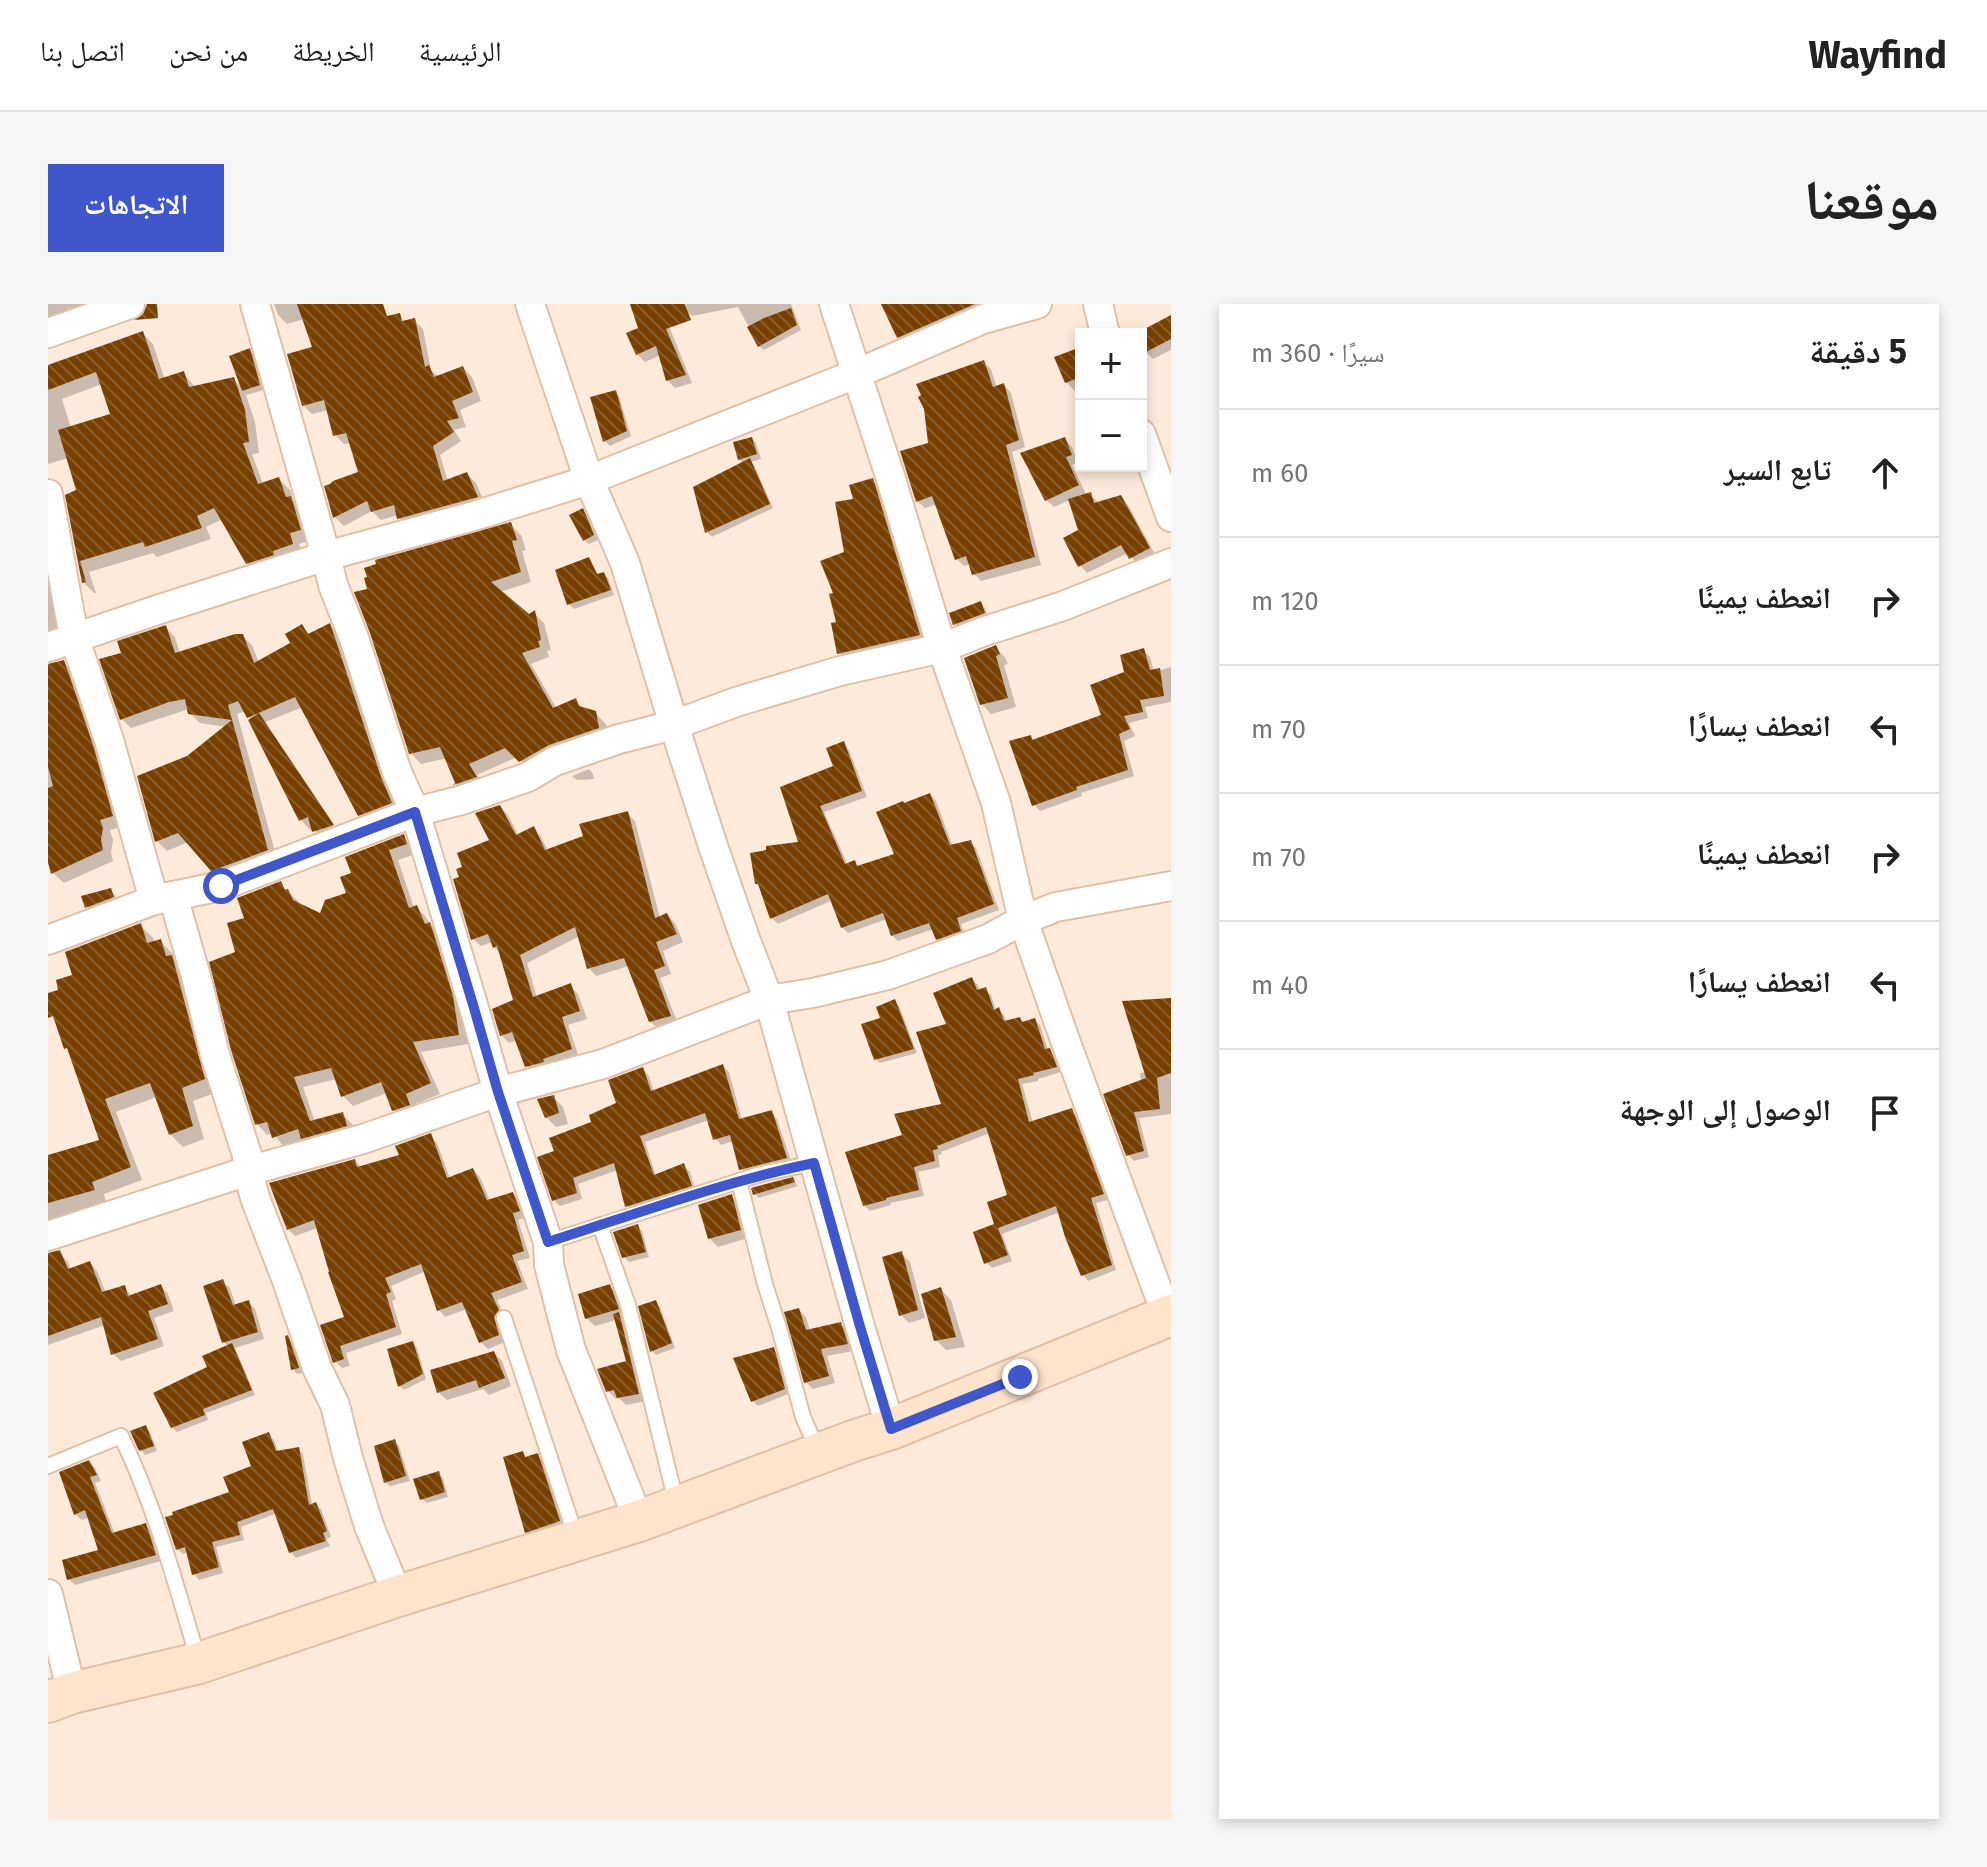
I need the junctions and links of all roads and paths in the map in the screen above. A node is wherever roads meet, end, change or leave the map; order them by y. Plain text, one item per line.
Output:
1 (130, 304) edge
2 (255, 304) edge
3 (530, 304) edge
4 (834, 304) edge
5 (1037, 304) edge
6 (1098, 304) edge
7 (1104, 328) edge
8 (48, 333) edge
9 (856, 374) junction
10 (1147, 451) edge
11 (589, 480) junction
12 (48, 494) edge
13 (1171, 517) edge
14 (326, 556) junction
15 (1171, 563) edge
16 (61, 642) edge
17 (942, 648) junction
18 (674, 725) junction
19 (415, 812) junction
20 (1171, 886) edge
21 (164, 898) junction
22 (1023, 920) junction
23 (48, 940) edge
24 (769, 1000) junction
25 (498, 1092) junction
26 (814, 1163) junction
27 (248, 1171) junction
28 (739, 1181) junction
29 (600, 1225) junction
30 (48, 1236) edge
31 (548, 1242) junction
32 (1169, 1316) edge
33 (504, 1318) dead end
34 (891, 1429) junction
35 (819, 1453) junction
36 (48, 1466) edge
37 (677, 1506) junction
38 (639, 1521) junction
39 (577, 1540) junction
40 (48, 1594) edge
41 (398, 1596) junction
42 (199, 1663) junction
43 (60, 1697) edge

1 - 8 street
2 - 14 street
3 - 11 street
4 - 9 street
5 - 9 street
6 - 7 street
9 - 11 street
9 - 17 street
10 - 13 street
11 - 14 street
11 - 18 street
12 - 16 street
14 - 16 street
14 - 19 street
15 - 17 street
16 - 21 street
17 - 18 street
17 - 22 street
18 - 19 street
18 - 24 street
19 - 21 street
19 - 25 street
20 - 22 street
21 - 23 street
21 - 27 street
22 - 24 street
22 - 32 street
24 - 25 street
24 - 26 street
25 - 27 street
25 - 31 street
26 - 28 lane
26 - 34 street
27 - 30 street
27 - 41 street
28 - 29 lane
28 - 35 lane
29 - 31 lane
29 - 37 lane
31 - 38 street
32 - 34 street
33 - 39 lane
34 - 35 street
35 - 37 street
36 - 42 lane
37 - 38 street
38 - 39 street
39 - 41 street
40 - 43 street
41 - 42 street
42 - 43 street

